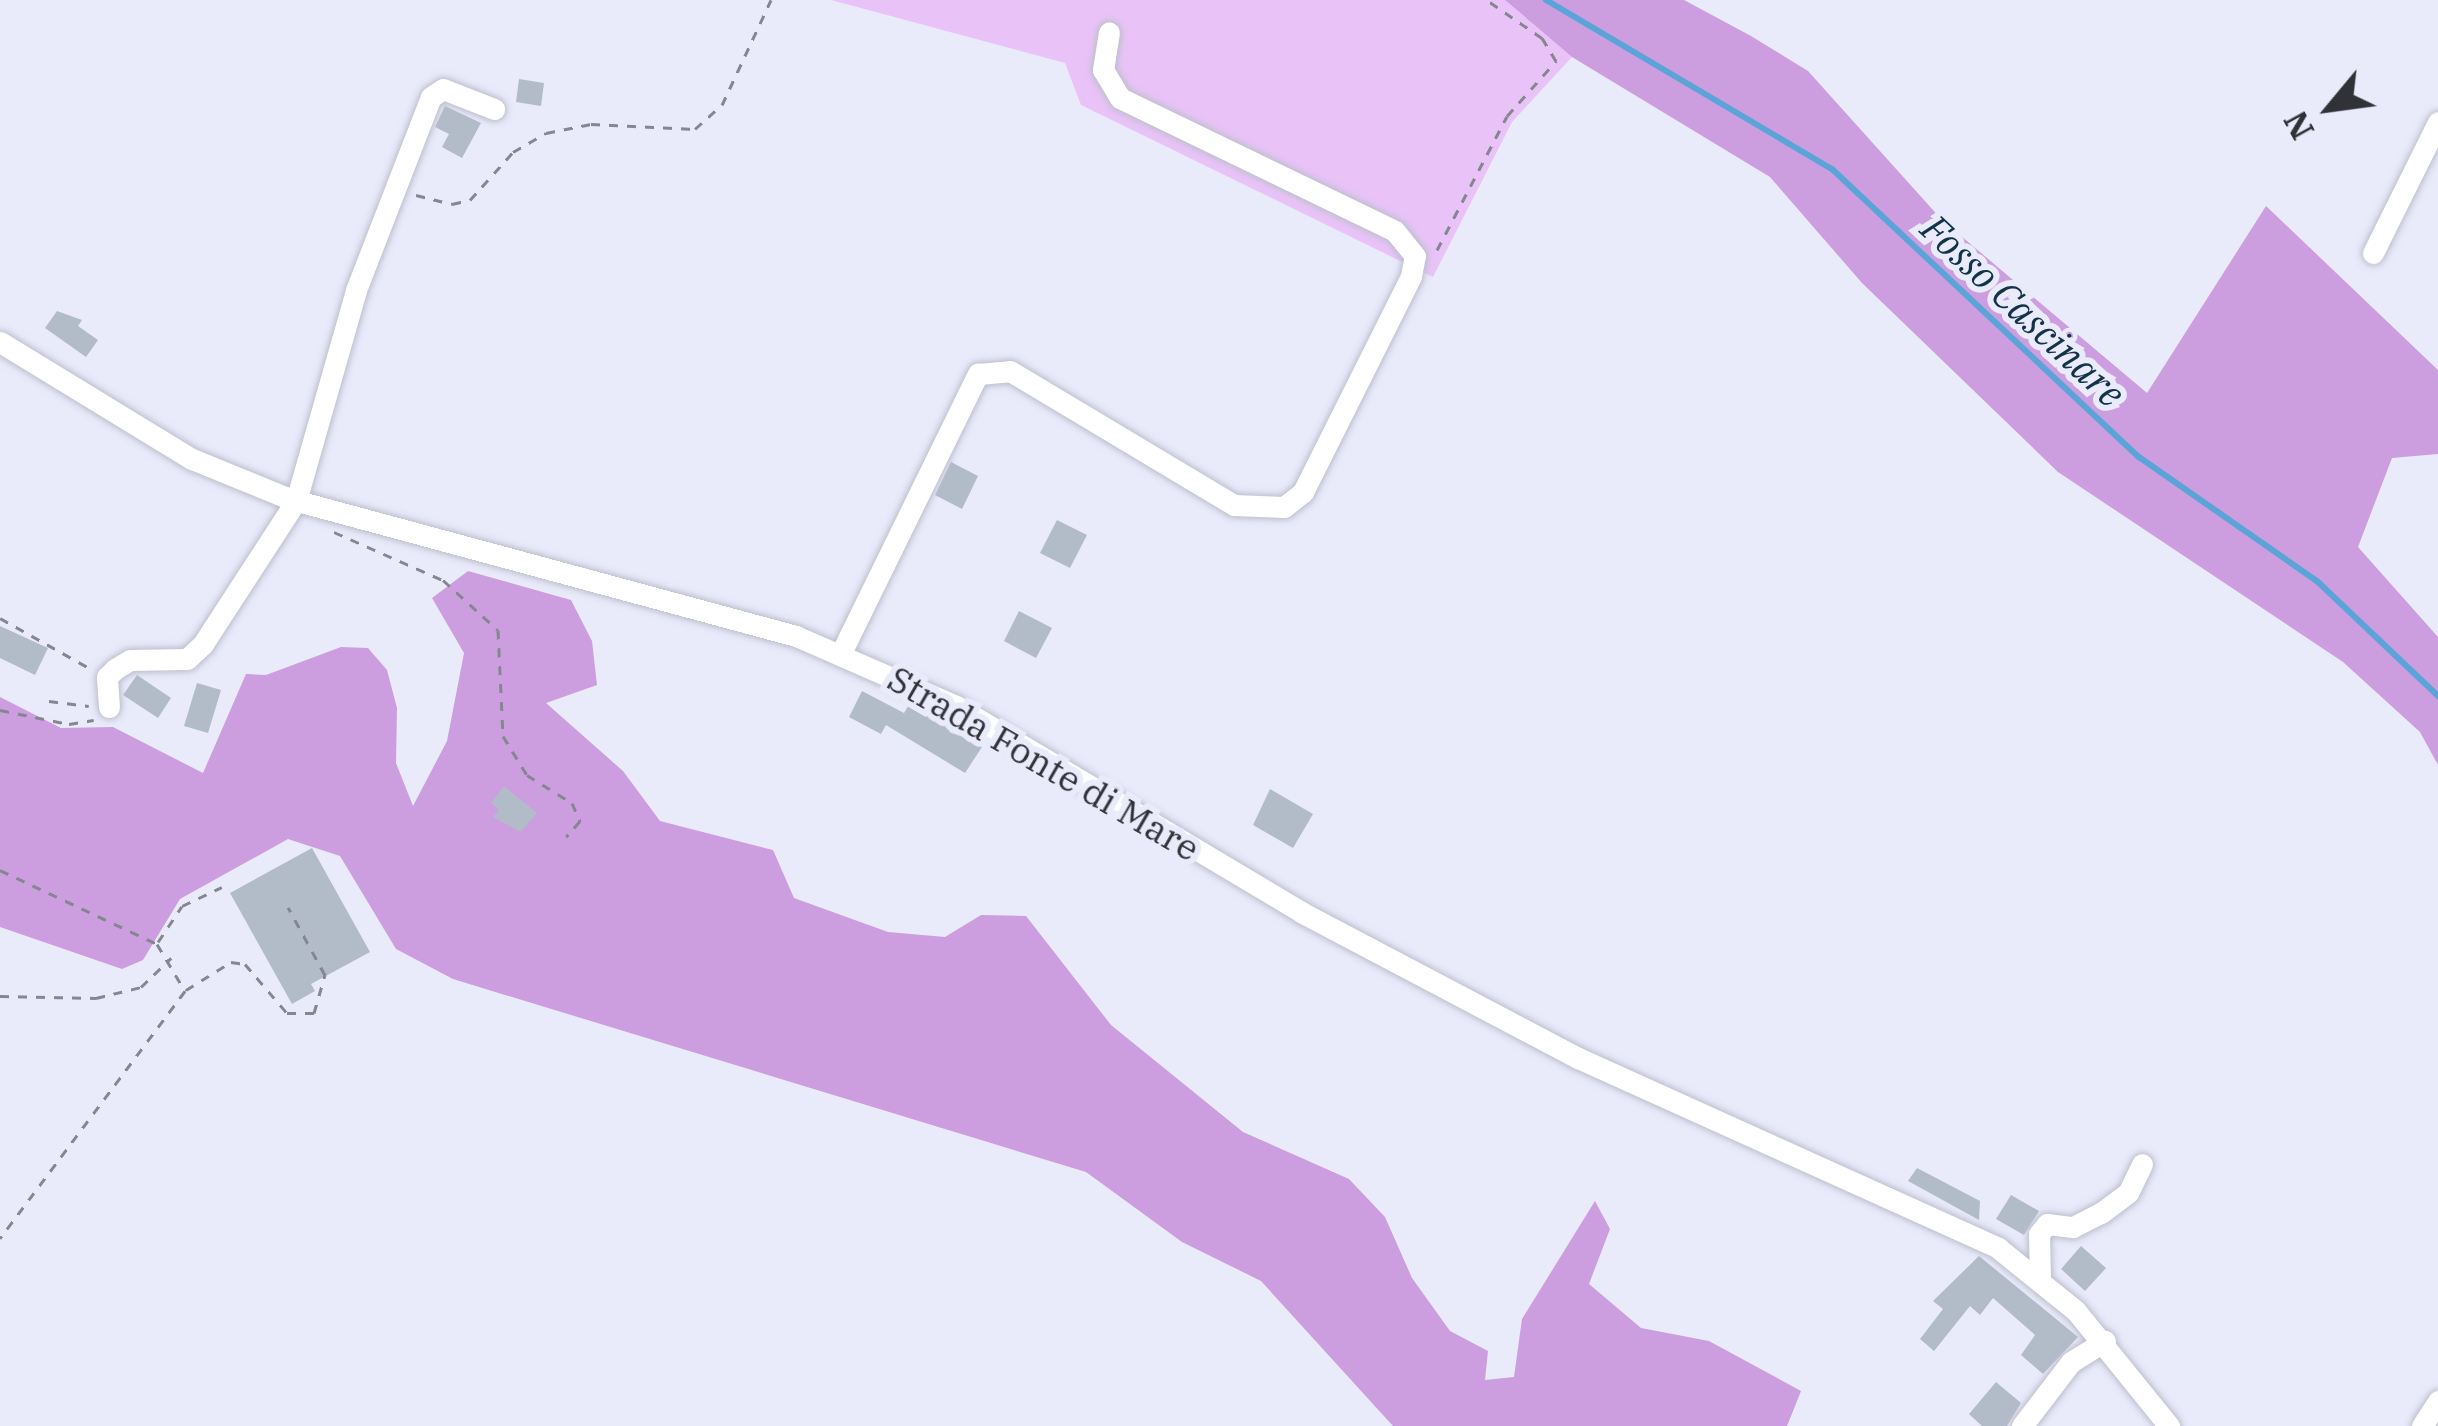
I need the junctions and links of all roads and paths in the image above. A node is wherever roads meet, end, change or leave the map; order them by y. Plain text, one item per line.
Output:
1 (771, 0) edge
2 (1487, 0) edge
3 (1109, 32) dead end
4 (494, 110) dead end
5 (2438, 122) edge
6 (392, 189) junction
7 (2373, 253) dead end
8 (1411, 276) junction
9 (0, 342) edge
10 (296, 501) junction
11 (325, 508) junction
12 (0, 618) edge
13 (842, 651) junction
14 (107, 677) junction
15 (49, 701) dead end
16 (109, 707) junction
17 (0, 710) edge
18 (566, 837) dead end
19 (0, 870) edge
20 (222, 887) dead end
21 (288, 908) dead end
22 (157, 944) junction
23 (172, 958) junction
24 (185, 991) junction
25 (0, 996) edge
26 (2142, 1164) dead end
27 (1, 1235) edge
28 (2040, 1280) junction
29 (2104, 1341) junction
30 (2438, 1401) edge
31 (2022, 1426) edge
32 (2169, 1426) edge
33 (2422, 1426) edge

1 - 6 path
2 - 8 path
3 - 8 street
4 - 6 street
5 - 7 street
6 - 10 street
8 - 13 street
9 - 10 street, Strada Fonte di Mare
10 - 11 street, Strada Fonte di Mare
10 - 14 street
11 - 13 street, Strada Fonte di Mare
11 - 18 path
12 - 14 path
13 - 28 street, Strada Fonte di Mare
14 - 16 street
15 - 16 path
16 - 17 path
19 - 22 path
20 - 22 path
21 - 24 path
22 - 23 path
23 - 24 path
23 - 25 path
24 - 27 path
26 - 28 street
28 - 29 street, Strada Fonte di Mare
29 - 31 street
29 - 32 street, Strada Fonte di Mare
30 - 33 street

